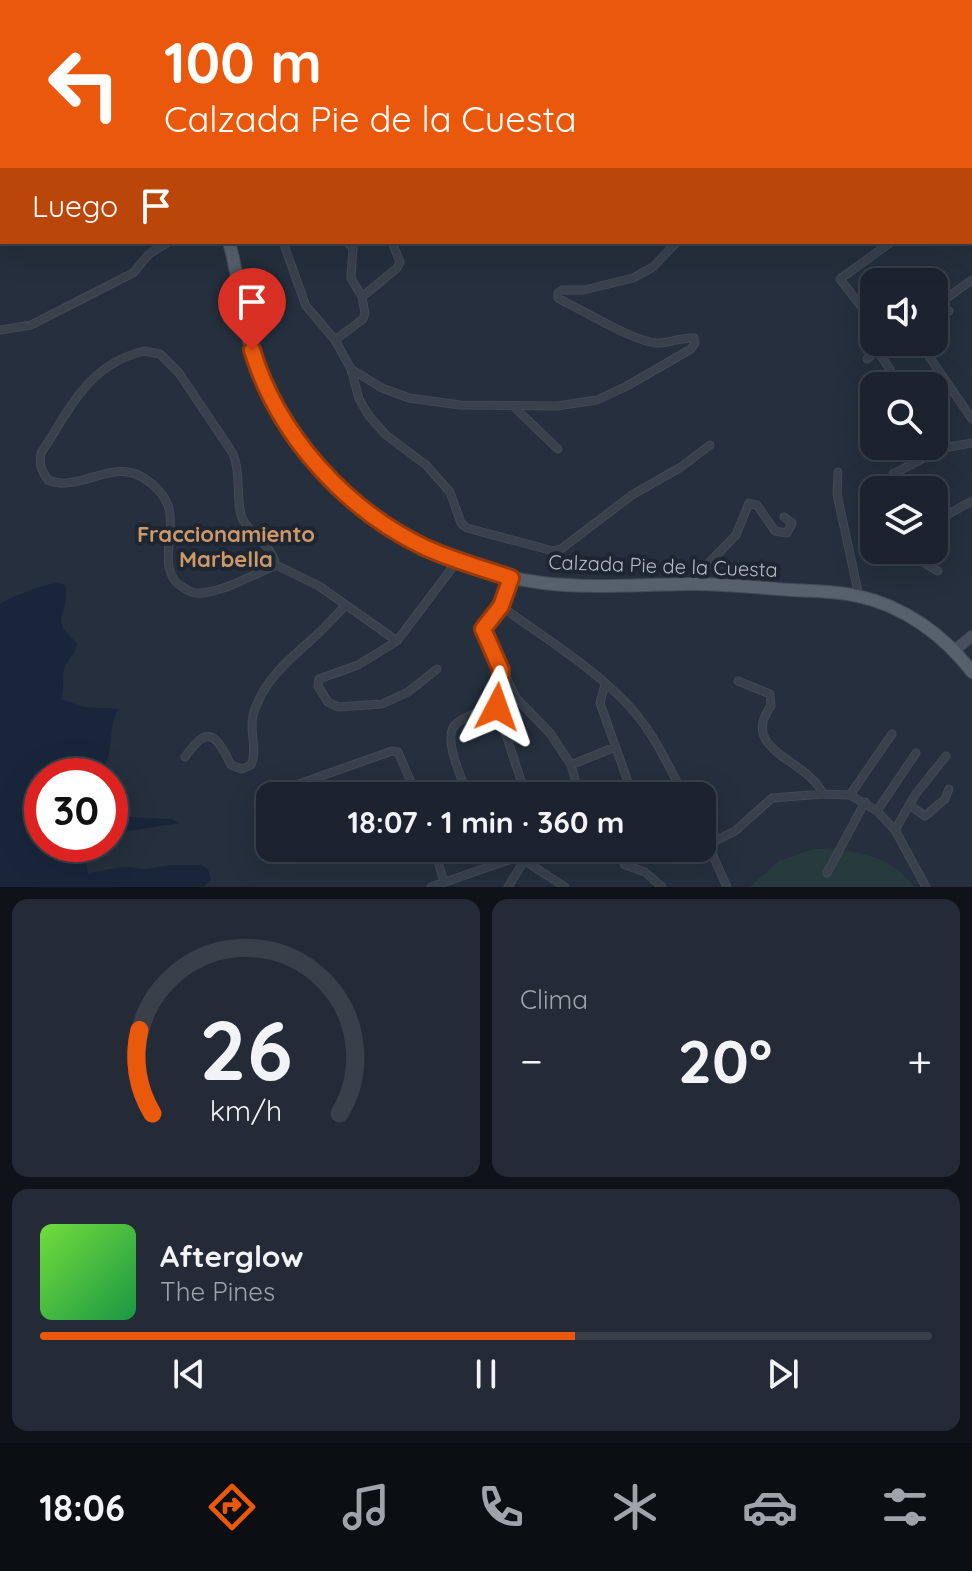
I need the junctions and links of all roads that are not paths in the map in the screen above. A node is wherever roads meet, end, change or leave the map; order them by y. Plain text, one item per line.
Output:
1 (166, 244) edge
2 (229, 244) edge
3 (284, 244) edge
4 (349, 244) edge
5 (393, 244) edge
6 (675, 244) edge
7 (888, 244) edge
8 (972, 280) edge
9 (362, 297) junction
10 (948, 297) edge
11 (860, 305) edge
12 (0, 330) edge
13 (335, 340) junction
14 (870, 356) edge
15 (929, 356) edge
16 (867, 359) dead end
17 (351, 369) junction
18 (515, 408) junction
19 (972, 419) edge
20 (972, 443) edge
21 (710, 445) dead end
22 (948, 447) edge
23 (558, 449) dead end
24 (909, 460) edge
25 (921, 460) edge
26 (912, 465) junction
27 (838, 472) dead end
28 (893, 474) dead end
29 (972, 501) edge
30 (948, 514) edge
31 (784, 517) dead end
32 (458, 560) junction
33 (926, 564) edge
34 (276, 565) junction
35 (938, 571) dead end
36 (511, 578) junction
37 (700, 584) junction
38 (859, 596) junction
39 (346, 605) junction
40 (501, 606) junction
41 (972, 636) edge
42 (397, 641) junction
43 (955, 650) junction
44 (437, 669) dead end
45 (501, 670) junction
46 (972, 672) edge
47 (738, 681) dead end
48 (605, 684) junction
49 (497, 707) junction
50 (892, 734) dead end
51 (615, 747) junction
52 (916, 753) dead end
53 (946, 756) dead end
54 (185, 757) dead end
55 (571, 765) junction
56 (304, 782) edge
57 (411, 782) edge
58 (463, 782) edge
59 (521, 782) edge
60 (576, 782) edge
61 (628, 782) edge
62 (675, 782) edge
63 (949, 789) dead end
64 (823, 794) junction
65 (850, 795) junction
66 (865, 802) junction
67 (909, 805) junction
68 (877, 811) junction
69 (895, 830) junction
70 (716, 840) edge
71 (716, 861) edge
72 (438, 862) edge
73 (491, 862) edge
74 (509, 862) edge
75 (520, 862) edge
76 (526, 862) edge
77 (624, 862) edge
78 (492, 866) junction
79 (827, 873) dead end
80 (444, 882) junction
81 (431, 887) edge
82 (508, 887) edge
83 (565, 887) edge
84 (662, 887) edge
85 (727, 887) edge
86 (926, 887) edge

1 - 12 street
2 - 32 main road, Calzada Pie de la Cuesta
3 - 13 street
4 - 9 street
5 - 9 street
6 - 18 street
7 - 11 street
8 - 10 street
9 - 13 street
13 - 17 street
14 - 16 street
15 - 19 street
17 - 18 street
17 - 21 street
18 - 23 street
20 - 22 street
24 - 26 street
25 - 26 street
26 - 28 street
27 - 38 street
29 - 30 street
31 - 37 street
32 - 36 main road, Calzada Pie de la Cuesta
32 - 42 street
33 - 35 street
34 - 34 street
34 - 39 street
36 - 37 main road, Calzada Pie de la Cuesta
36 - 40 street
37 - 38 main road, Calzada Pie de la Cuesta
38 - 43 main road, Calzada Pie de la Cuesta
39 - 42 street
39 - 54 street
40 - 45 street
40 - 48 street
41 - 43 main road
42 - 44 street
43 - 46 main road, Calzada Pie de la Cuesta
45 - 49 street
45 - 55 street
47 - 64 street
48 - 51 street
48 - 62 street
49 - 58 street
49 - 59 street
50 - 65 street
51 - 55 street
51 - 61 street
52 - 68 street
53 - 67 street
55 - 60 street
56 - 57 street
63 - 67 street
64 - 65 street
64 - 70 street
65 - 66 street
66 - 68 street
66 - 79 street
67 - 69 street
68 - 69 street
69 - 86 street
71 - 85 street
72 - 80 street
73 - 78 street
74 - 78 street
75 - 82 street
76 - 83 street
77 - 84 street
78 - 80 street
80 - 81 street

